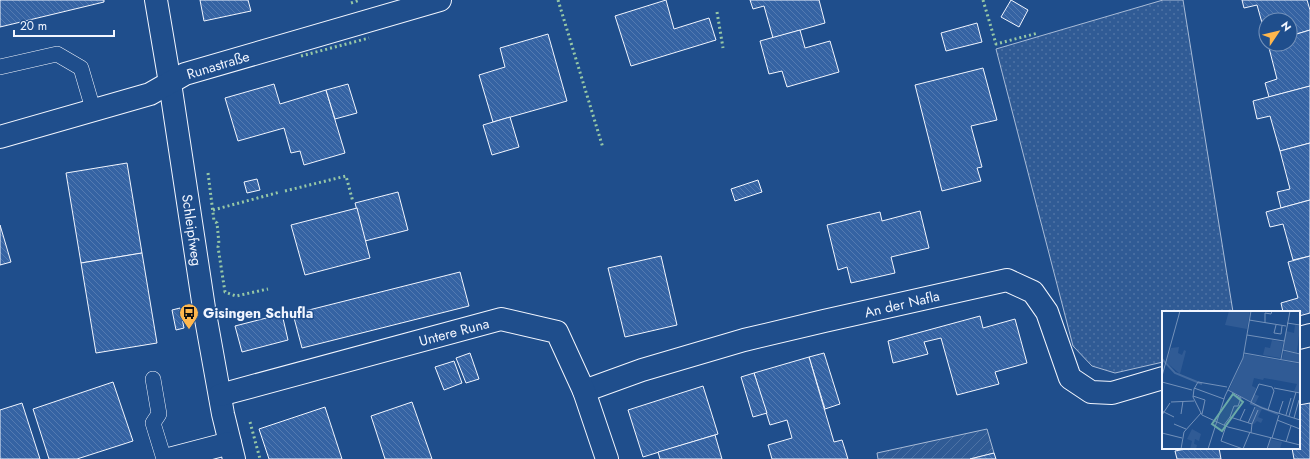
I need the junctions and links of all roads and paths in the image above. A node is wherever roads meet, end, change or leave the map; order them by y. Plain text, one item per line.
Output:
1 (156, 0) edge
2 (440, 0) edge
3 (0, 67) edge
4 (170, 83) junction
5 (93, 109) junction
6 (0, 137) edge
7 (1310, 335) edge
8 (1300, 338) edge
9 (1162, 378) edge
10 (153, 380) dead end
11 (584, 391) junction
12 (220, 395) junction
13 (232, 451) edge
14 (164, 459) edge
15 (169, 459) edge
16 (607, 459) edge

1 - 4 street, Schleipfweg
2 - 4 street, Runastraße
3 - 5 lane
4 - 5 street, Runastraße
4 - 12 street, Schleipfweg
5 - 6 street, Runastraße
7 - 8 street
9 - 11 street, An der Nafla
10 - 14 lane
11 - 12 street, Untere Runa
11 - 16 street, Untere Runa
12 - 13 street, Schleipfweg
13 - 15 street

